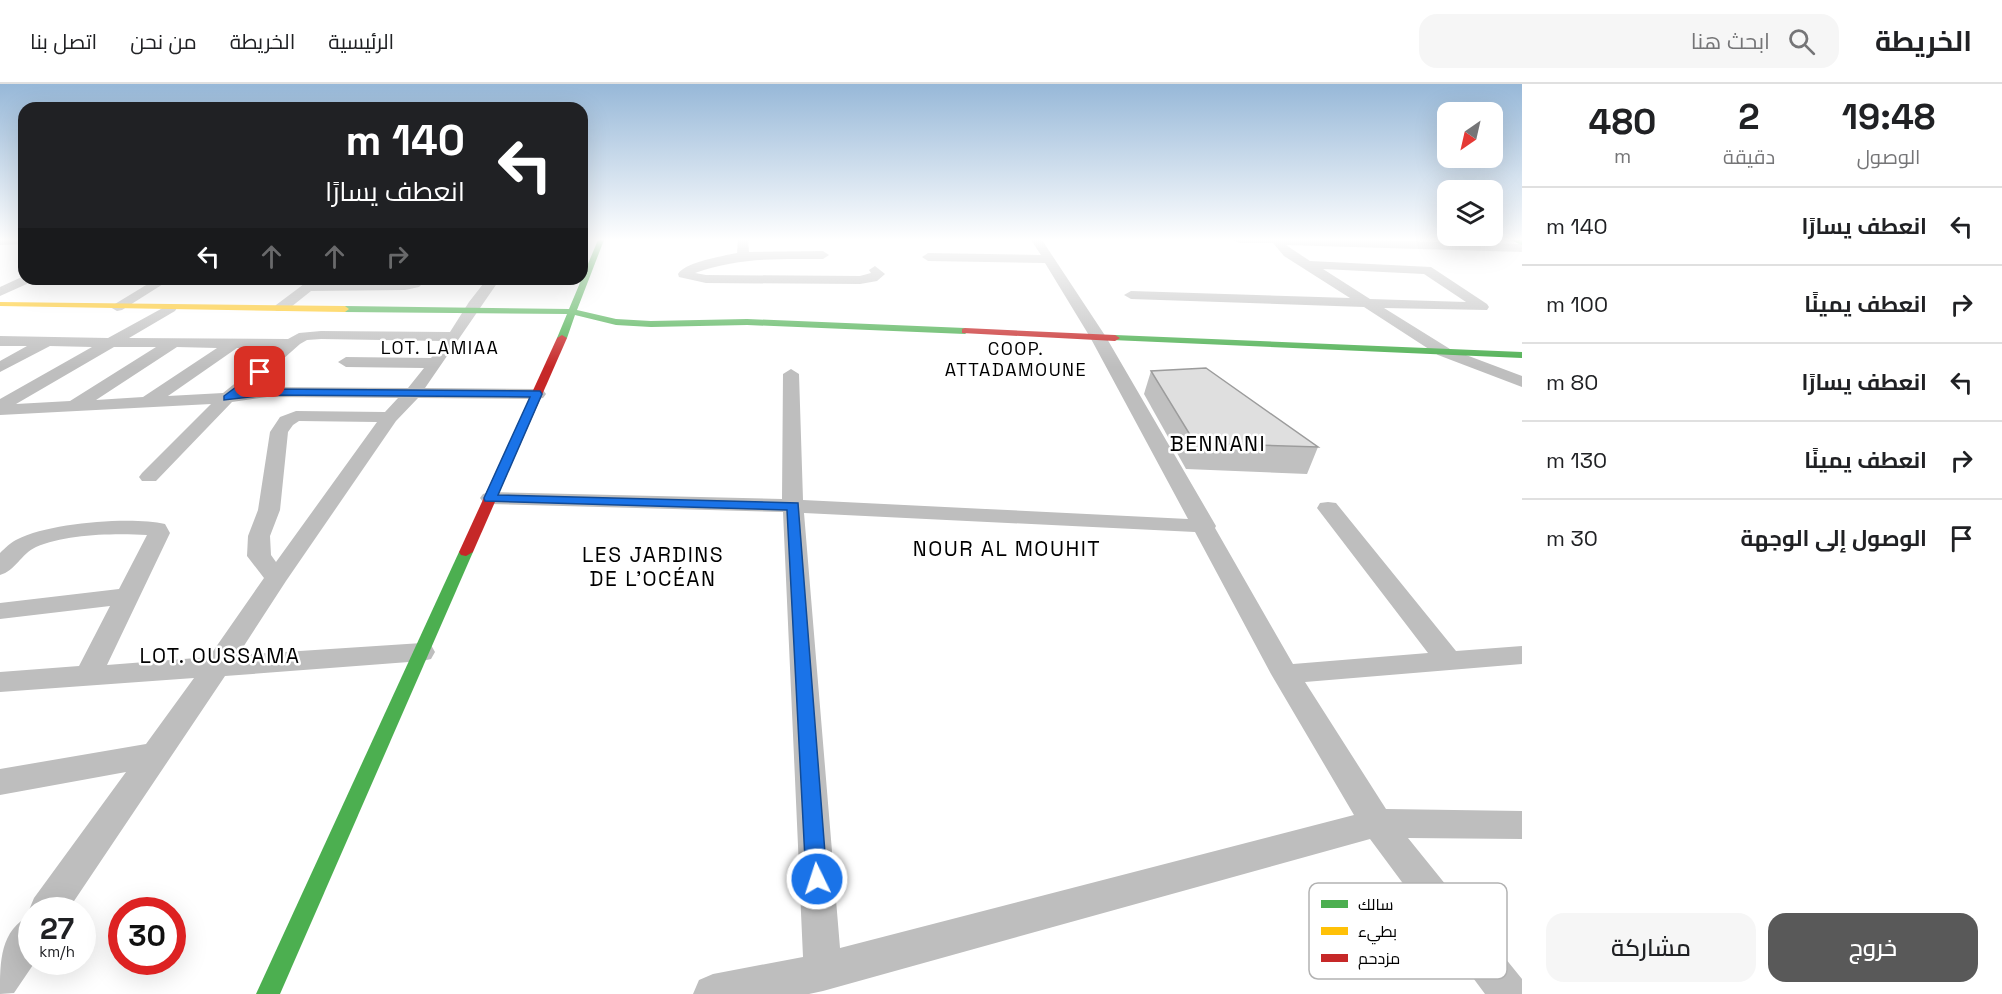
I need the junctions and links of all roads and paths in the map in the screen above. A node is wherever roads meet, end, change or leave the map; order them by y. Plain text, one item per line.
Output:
1 (1065, 282) edge
2 (1334, 282) edge
3 (1446, 282) edge
4 (18, 283) edge
5 (154, 285) edge
6 (310, 285) edge
7 (382, 285) edge
8 (410, 285) edge
9 (489, 285) edge
10 (584, 285) edge
11 (0, 292) edge
12 (1131, 295) dead end
13 (1366, 303) junction
14 (0, 304) edge
15 (117, 306) junction
16 (170, 308) junction
17 (281, 308) junction
18 (472, 311) junction
19 (573, 312) junction
20 (374, 336) junction
21 (1098, 336) junction
22 (455, 337) junction
23 (0, 341) edge
24 (46, 341) junction
25 (112, 342) junction
26 (173, 343) junction
27 (234, 344) junction
28 (291, 344) junction
29 (1444, 352) junction
30 (1522, 355) edge
31 (436, 363) junction
32 (0, 367) edge
33 (338, 370) junction
34 (791, 374) dead end
35 (1522, 382) edge
36 (313, 393) junction
37 (413, 393) junction
38 (537, 394) junction
39 (227, 398) junction
40 (148, 402) junction
41 (76, 405) junction
42 (0, 408) edge
43 (390, 417) junction
44 (149, 477) dead end
45 (490, 498) junction
46 (793, 506) junction
47 (1328, 508) dead end
48 (1205, 526) junction
49 (0, 568) edge
50 (276, 578) junction
51 (128, 596) junction
52 (0, 611) edge
53 (422, 652) junction
54 (1522, 656) edge
55 (1449, 661) junction
56 (216, 668) junction
57 (1285, 674) junction
58 (87, 677) junction
59 (0, 682) edge
60 (153, 755) junction
61 (0, 782) edge
62 (1377, 824) junction
63 (1522, 825) edge
64 (1423, 883) edge
65 (56, 897) edge
66 (18, 953) edge
67 (823, 972) junction
68 (0, 979) edge
69 (1497, 979) edge
70 (267, 994) edge
71 (713, 994) edge
72 (1509, 994) edge

1 - 21 street
2 - 13 street
3 - 13 street
4 - 11 street
5 - 15 street
6 - 17 street
7 - 8 street
9 - 18 street
10 - 19 street
12 - 13 street
13 - 29 street
14 - 15 street
15 - 16 street
16 - 17 street
16 - 25 street
17 - 18 street
18 - 19 street
18 - 22 street
19 - 21 street
19 - 38 street
20 - 22 street
20 - 28 street
20 - 33 street
21 - 29 street
21 - 48 street
22 - 31 street
23 - 24 street
24 - 25 street
24 - 32 street
25 - 26 street
25 - 42 street
26 - 27 street
26 - 41 street
27 - 28 street
27 - 40 street
28 - 39 street
29 - 30 street
29 - 35 street
31 - 33 street
31 - 37 street
33 - 36 street
34 - 46 street
36 - 37 street
36 - 39 street
37 - 38 street
37 - 43 street
38 - 45 street
39 - 40 street
39 - 44 street
40 - 41 street
41 - 42 street
43 - 50 street
43 - 50 street
45 - 46 street
45 - 53 street
46 - 48 street
46 - 67 street
47 - 55 street
48 - 57 street
49 - 51 street
50 - 56 street
51 - 52 street
51 - 58 street
53 - 56 street
53 - 70 street
54 - 55 street
55 - 57 street
56 - 58 street
56 - 60 street
57 - 62 street
58 - 59 street
60 - 61 street
60 - 65 street
62 - 63 street
62 - 64 street
62 - 67 street
66 - 68 street
67 - 71 street
69 - 72 street

